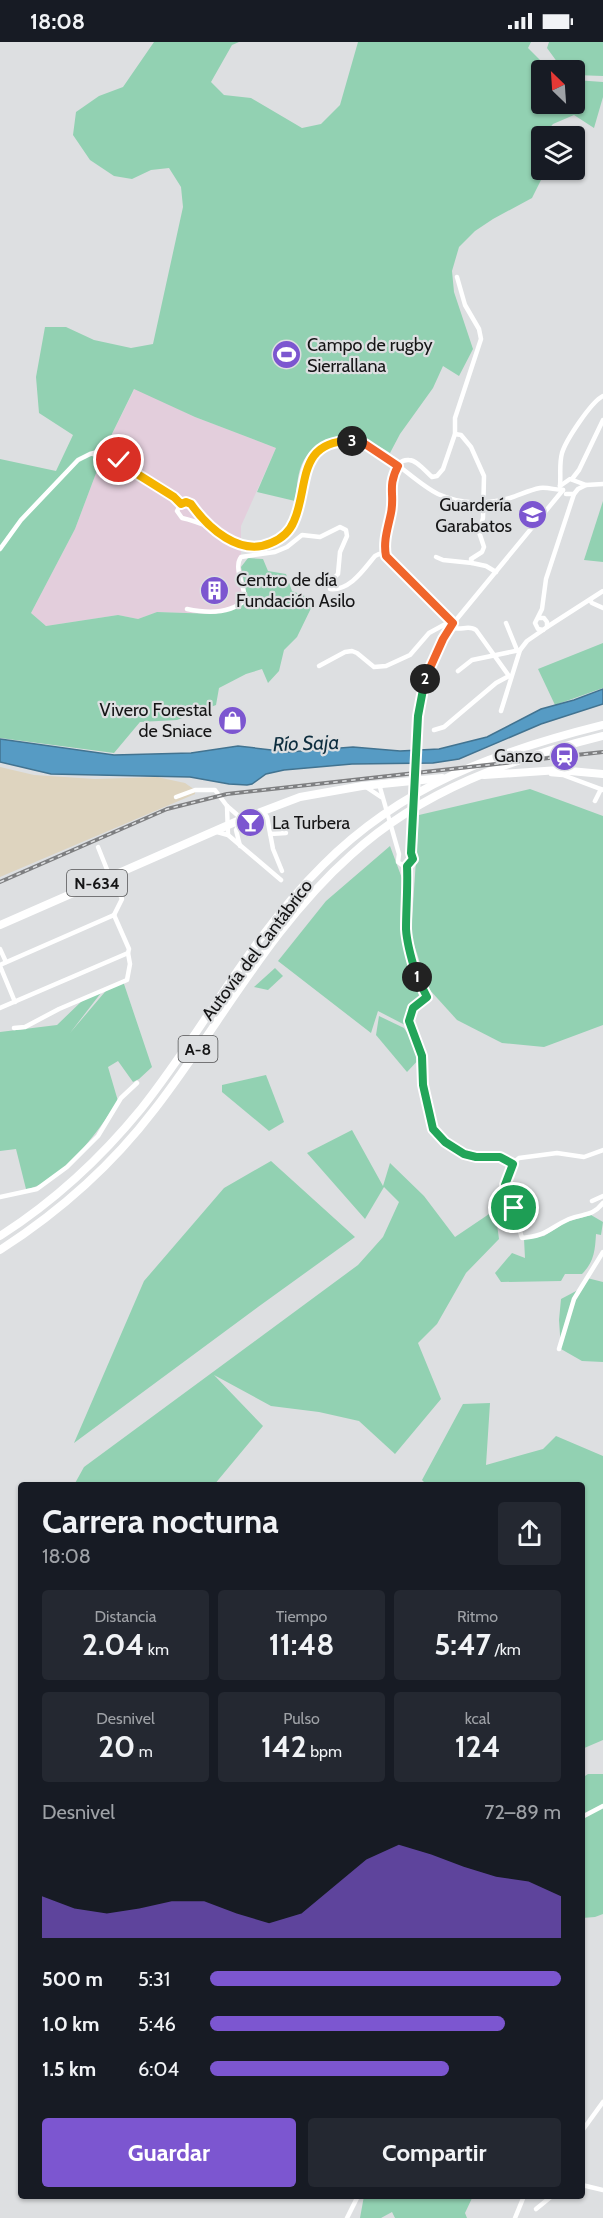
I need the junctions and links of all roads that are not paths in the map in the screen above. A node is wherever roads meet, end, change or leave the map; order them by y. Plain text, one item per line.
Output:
1 (457, 277) dead end
2 (603, 396) edge
3 (603, 420) edge
4 (455, 434) junction
5 (107, 450) junction
6 (90, 454) junction
7 (120, 455) junction
8 (105, 457) junction
9 (118, 462) junction
10 (398, 466) junction
11 (132, 471) junction
12 (576, 483) junction
13 (603, 483) edge
14 (551, 488) junction
15 (565, 491) junction
16 (556, 498) junction
17 (181, 504) junction
18 (552, 504) junction
19 (194, 510) junction
20 (190, 520) junction
21 (211, 528) junction
22 (0, 549) edge
23 (386, 556) junction
24 (436, 557) dead end
25 (472, 563) junction
26 (496, 572) junction
27 (603, 592) edge
28 (590, 600) junction
29 (603, 608) edge
30 (187, 609) dead end
31 (543, 619) junction
32 (555, 622) junction
33 (452, 624) junction
34 (506, 624) dead end
35 (536, 626) junction
36 (545, 628) junction
37 (532, 637) junction
38 (518, 650) junction
39 (493, 655) junction
40 (319, 666) dead end
41 (458, 671) dead end
42 (510, 677) junction
43 (501, 711) dead end
44 (603, 724) edge
45 (434, 730) dead end
46 (603, 738) edge
47 (546, 772) junction
48 (589, 773) junction
49 (603, 774) edge
50 (396, 782) junction
51 (379, 784) junction
52 (588, 784) junction
53 (362, 786) junction
54 (602, 789) edge
55 (176, 796) dead end
56 (380, 796) junction
57 (595, 801) dead end
58 (226, 804) junction
59 (263, 811) junction
60 (240, 817) junction
61 (224, 830) junction
62 (236, 830) junction
63 (286, 833) dead end
64 (270, 834) junction
65 (240, 846) junction
66 (98, 847) dead end
67 (411, 853) junction
68 (399, 854) junction
69 (407, 866) junction
70 (282, 871) dead end
71 (111, 877) junction
72 (281, 880) dead end
73 (114, 915) junction
74 (0, 925) edge
75 (0, 949) edge
76 (128, 953) junction
77 (2, 964) edge
78 (15, 1002) junction
79 (0, 1008) edge
80 (14, 1028) dead end
81 (137, 1083) dead end
82 (603, 1150) edge
83 (513, 1164) junction
84 (603, 1196) edge
85 (0, 1197) edge
86 (592, 1202) dead end
87 (603, 1203) edge
88 (0, 1236) edge
89 (0, 1250) edge
90 (603, 1252) edge
91 (559, 1349) dead end
92 (603, 1806) edge
93 (585, 1815) edge
94 (603, 2102) edge
95 (585, 2127) edge
96 (585, 2186) edge
97 (603, 2190) edge
98 (356, 2199) edge
99 (523, 2199) edge
100 (548, 2199) edge
101 (536, 2209) dead end
102 (347, 2218) edge
103 (515, 2218) edge

1 - 4 street
2 - 15 street
3 - 12 street
4 - 10 street
4 - 25 street
5 - 6 street
5 - 7 street
5 - 8 street
6 - 8 street
6 - 22 street
7 - 9 street
7 - 11 street
8 - 9 street
9 - 11 street
10 - 14 street
10 - 21 street
10 - 23 street
11 - 17 street
12 - 13 street
12 - 15 street
12 - 15 street
14 - 15 street
14 - 16 street
15 - 16 street
15 - 18 street
15 - 31 street
16 - 18 street
17 - 19 street
17 - 20 street
18 - 26 street
19 - 20 street
19 - 21 street
20 - 21 street
23 - 30 street
23 - 33 street
24 - 25 street
25 - 26 street
26 - 33 street
27 - 28 street
28 - 29 street
28 - 32 street
31 - 32 street
31 - 35 street
31 - 36 street
32 - 36 street
33 - 39 street
33 - 40 street
33 - 67 street
34 - 38 street
35 - 36 street
35 - 37 street
36 - 37 street
37 - 38 street
38 - 39 street
38 - 42 street
39 - 41 street
39 - 42 street
42 - 43 street
42 - 45 street
44 - 88 highway, Autovía del Cantábrico / A-8
46 - 89 highway, Autovía del Cantábrico / A-8
47 - 48 highway, N-634
47 - 50 highway, N-634
47 - 52 street
48 - 49 highway, N-634
48 - 52 street
50 - 51 highway, N-634
50 - 56 street
51 - 53 highway, N-634
51 - 56 street
52 - 54 street
53 - 56 street
53 - 59 highway, N-634
54 - 57 street
55 - 58 street
56 - 68 street
58 - 60 street
58 - 61 street
59 - 60 highway, N-634
59 - 64 street
60 - 61 highway, N-634
60 - 62 street
61 - 62 street
61 - 65 street
61 - 71 highway, N-634
62 - 65 street
63 - 64 street
64 - 70 street
65 - 72 street
66 - 71 street
67 - 68 street
67 - 69 street
68 - 69 street
69 - 83 street
71 - 73 street
71 - 74 highway, N-634
73 - 76 street
73 - 77 street
75 - 77 street
76 - 78 street
76 - 80 street
77 - 78 street
78 - 79 street
81 - 85 street
82 - 83 street
83 - 87 street
84 - 86 street
90 - 91 street
92 - 93 street
94 - 95 street
96 - 97 street
98 - 102 street
99 - 103 street
100 - 101 street

